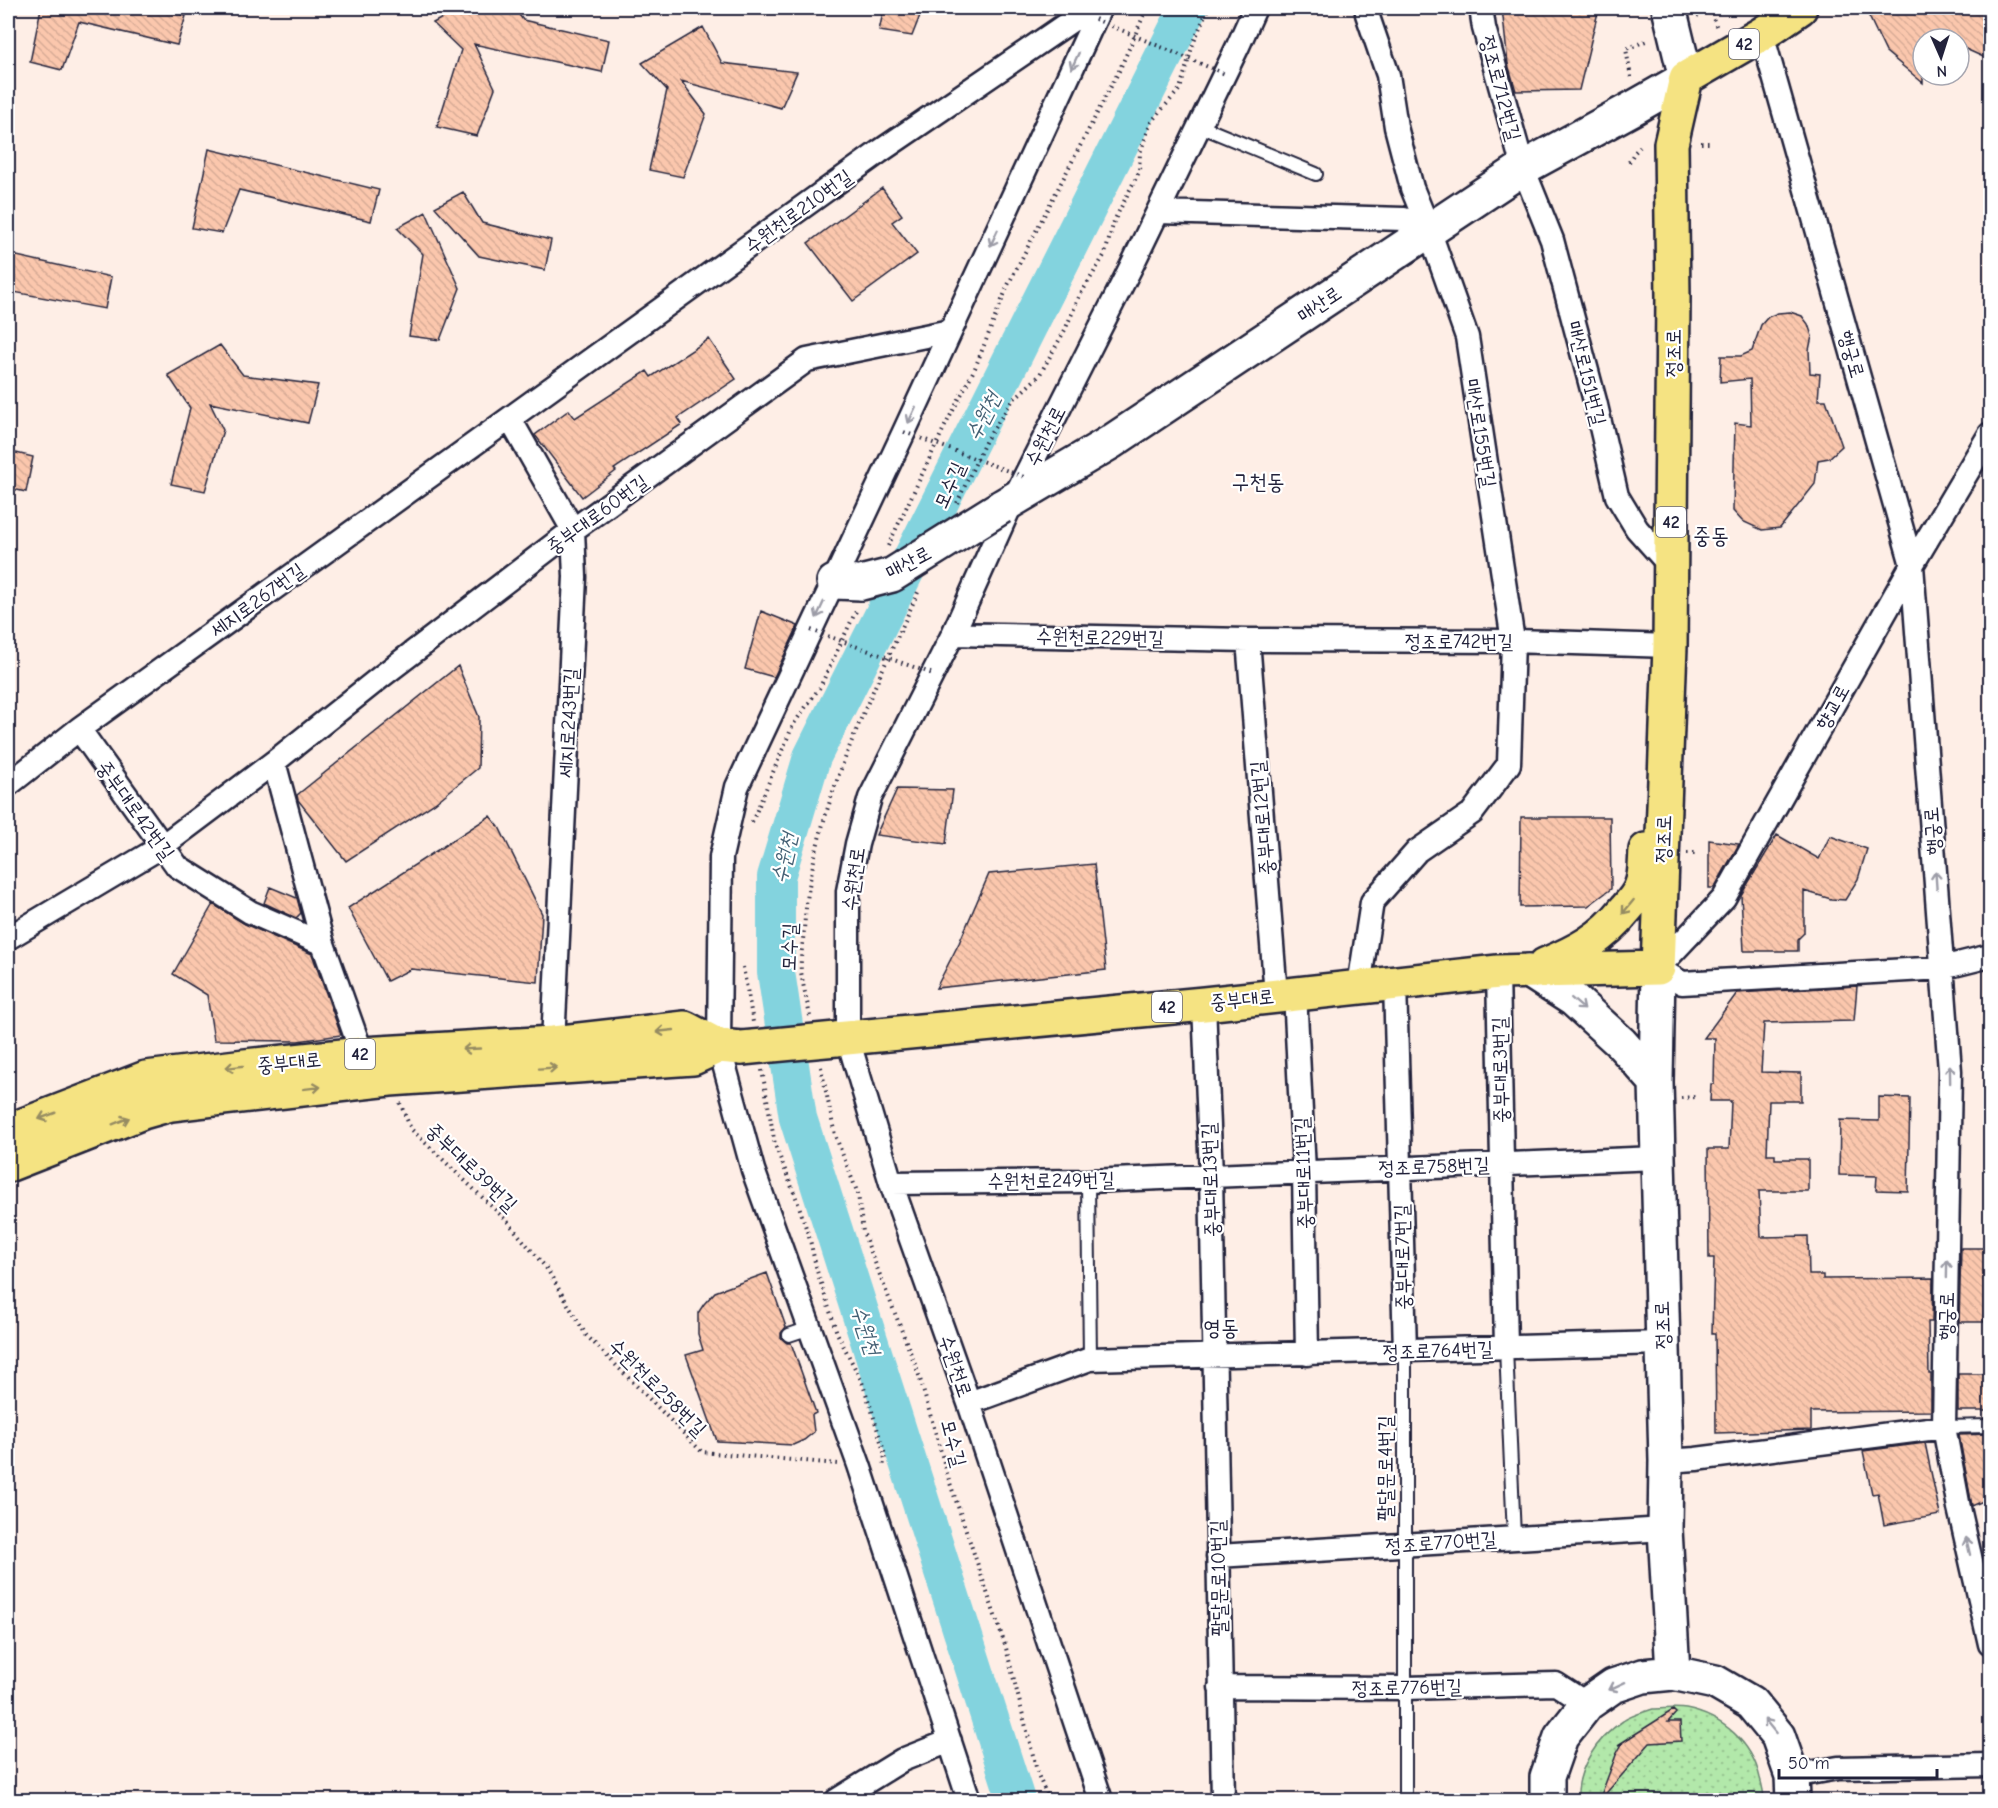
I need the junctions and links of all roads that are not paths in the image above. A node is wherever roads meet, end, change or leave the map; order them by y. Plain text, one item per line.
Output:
1 (1255, 8) edge
2 (1481, 8) edge
3 (1800, 8) edge
4 (1363, 10) edge
5 (1095, 11) edge
6 (1682, 12) edge
7 (1762, 34) junction
8 (1686, 78) junction
9 (1200, 126) junction
10 (1523, 168) junction
11 (1316, 174) dead end
12 (1158, 212) junction
13 (1429, 230) junction
14 (950, 331) junction
15 (510, 418) junction
16 (1990, 434) edge
17 (1013, 495) junction
18 (573, 530) junction
19 (1912, 565) junction
20 (1671, 567) junction
21 (852, 589) junction
22 (953, 634) junction
23 (1248, 640) junction
24 (1513, 641) junction
25 (1670, 646) junction
26 (78, 729) junction
27 (274, 762) junction
28 (8, 785) edge
29 (1664, 796) junction
30 (161, 846) junction
31 (8, 938) edge
32 (323, 945) junction
33 (1990, 956) edge
34 (1658, 968) junction
35 (1942, 968) junction
36 (1514, 972) junction
37 (1395, 982) junction
38 (1359, 986) junction
39 (1286, 994) junction
40 (1204, 1004) junction
41 (829, 1040) junction
42 (553, 1043) junction
43 (744, 1046) junction
44 (362, 1054) junction
45 (1669, 1090) junction
46 (8, 1131) edge
47 (1657, 1158) junction
48 (1502, 1163) junction
49 (8, 1165) edge
50 (1400, 1167) junction
51 (1304, 1171) junction
52 (1211, 1174) junction
53 (1088, 1181) junction
54 (891, 1183) junction
55 (1662, 1344) junction
56 (1506, 1348) junction
57 (1405, 1351) junction
58 (1307, 1354) junction
59 (1214, 1356) junction
60 (1090, 1359) junction
61 (969, 1403) junction
62 (1990, 1426) edge
63 (1944, 1427) junction
64 (1666, 1461) junction
65 (1665, 1529) junction
66 (1514, 1537) junction
67 (1404, 1544) junction
68 (1218, 1556) junction
69 (1990, 1639) edge
70 (1673, 1673) junction
71 (1220, 1687) junction
72 (1405, 1688) junction
73 (1587, 1704) junction
74 (950, 1741) junction
75 (1990, 1765) edge
76 (1792, 1788) edge
77 (837, 1800) edge
78 (969, 1800) edge
79 (1101, 1800) edge
80 (1222, 1800) edge
81 (1405, 1800) edge
82 (1547, 1800) edge

1 - 9 street, 수원천로
2 - 10 street, 정조로712번길
3 - 7 main road, 매산로 / 42
4 - 13 street, 매산로155번길
5 -> 14 street
5 - 15 street, 수원천로210번길
6 - 8 street, 정조로
7 - 8 main road, 매산로 / 42
7 - 19 street, 행궁로
8 - 10 street, 매산로
8 - 20 main road, 정조로 / 42
9 - 11 lane
9 - 12 street, 수원천로
10 - 13 street, 매산로
10 - 20 street, 매산로151번길
12 - 13 street
12 - 17 street, 수원천로
13 - 17 street, 매산로
13 - 24 street, 매산로155번길
14 - 18 street, 중부대로60번길
14 -> 21 street
15 - 18 street, 세지로243번길
15 - 26 street, 세지로267번길
16 - 19 street, 향교로
17 - 21 street, 매산로, bridge
17 - 22 street, 수원천로
18 - 27 street, 중부대로60번길
18 - 42 street, 세지로243번길
19 - 34 street, 향교로
35 -> 19 street, 행궁로
20 - 25 main road, 정조로 / 42
21 -> 43 street
22 - 23 street, 수원천로229번길
22 - 41 street, 수원천로
23 - 24 street, 정조로742번길
23 - 39 street, 중부대로12번길
24 - 25 street, 정조로742번길
24 - 38 street, 매산로155번길
25 - 29 main road, 정조로 / 42
26 - 28 street, 세지로267번길
26 - 30 street, 중부대로42번길
27 - 30 street, 중부대로60번길
27 - 32 street
29 - 34 main road, 정조로 / 42
29 -> 36 main road
30 - 31 street, 중부대로60번길
30 - 32 street, 중부대로42번길
32 - 44 street
33 - 35 street
34 - 35 street
34 - 36 main road, 중부대로 / 42
34 - 45 street, 정조로
63 -> 35 street, 행궁로
36 - 37 main road, 중부대로 / 42
36 -> 45 street
36 - 48 street, 중부대로3번길
37 - 38 main road, 중부대로 / 42
37 - 50 street, 중부대로7번길
38 - 39 main road, 중부대로 / 42
39 - 40 main road, 중부대로 / 42
39 - 51 street, 중부대로11번길
40 - 41 main road, 중부대로 / 42
40 - 52 street, 중부대로13번길
41 - 43 main road, 중부대로 / 42, bridge
41 - 54 street, 수원천로
43 -> 42 main road, 중부대로 / 42
42 -> 44 main road, 중부대로 / 42
49 -> 43 main road, 중부대로 / 42
43 - 74 street
44 -> 46 main road, 중부대로 / 42
45 - 47 street, 정조로
47 - 48 street, 정조로758번길
47 - 55 street, 정조로
48 - 50 street, 정조로758번길
48 - 56 street, 중부대로3번길
50 - 51 street, 정조로758번길
50 - 57 street, 중부대로7번길
51 - 52 street, 정조로758번길
51 - 58 street, 중부대로11번길
52 - 53 street, 수원천로249번길
52 - 59 street, 중부대로13번길
53 - 54 street, 수원천로249번길
53 - 60 lane
54 - 61 street, 수원천로
55 - 56 street, 정조로764번길
55 - 64 street, 정조로
56 - 57 street, 정조로764번길
56 - 66 lane
57 - 58 street, 정조로764번길
57 - 67 lane, 팔달문로4번길
58 - 59 street, 정조로764번길
59 - 60 street, 정조로764번길
59 - 68 street, 팔달문로10번길
60 - 61 street, 정조로764번길
61 - 79 street, 수원천로
62 - 63 lane
63 - 64 street
69 -> 63 street, 행궁로
64 - 65 street, 정조로
65 - 66 street, 정조로770번길
65 - 70 street, 정조로
66 - 67 street, 정조로770번길
67 - 68 street, 정조로770번길
67 - 72 lane, 팔달문로4번길
68 - 71 street, 팔달문로10번길
70 -> 73 street
76 -> 70 street
71 - 72 street, 정조로776번길
71 - 80 street, 팔달문로10번길
72 - 73 street, 정조로776번길
72 - 81 lane, 팔달문로4번길
73 - 82 street
74 - 77 street
74 - 78 street
75 - 76 street

